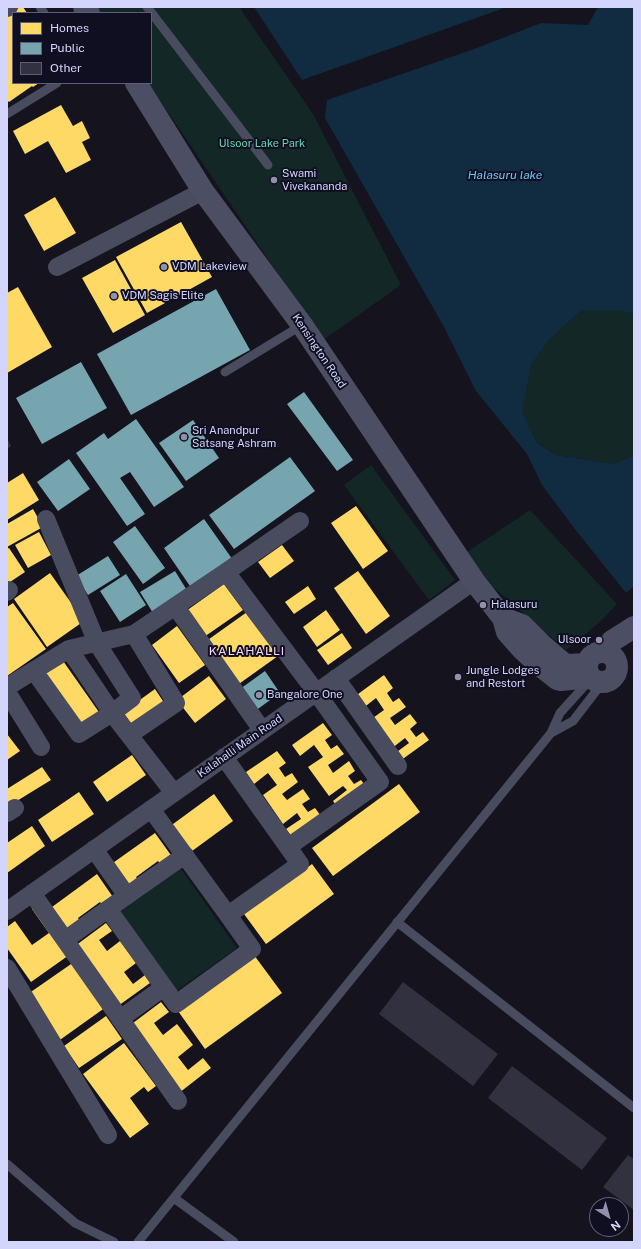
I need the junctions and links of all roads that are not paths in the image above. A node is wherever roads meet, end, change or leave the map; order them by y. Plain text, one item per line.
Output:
1 (152, 14) edge
2 (55, 84) edge
3 (137, 84) edge
4 (7, 114) edge
5 (268, 165) dead end
6 (203, 191) junction
7 (57, 267) dead end
8 (302, 325) junction
9 (225, 372) dead end
10 (46, 519) dead end
11 (300, 521) dead end
12 (226, 572) junction
13 (474, 581) junction
14 (176, 607) junction
15 (634, 627) edge
16 (134, 634) junction
17 (97, 643) junction
18 (69, 649) junction
19 (634, 659) edge
20 (34, 671) junction
21 (597, 675) junction
22 (336, 678) junction
23 (7, 687) edge
24 (7, 692) edge
25 (316, 692) junction
26 (112, 713) junction
27 (262, 730) junction
28 (551, 732) junction
29 (130, 735) junction
30 (41, 747) dead end
31 (224, 757) junction
32 (398, 766) dead end
33 (174, 793) junction
34 (151, 809) junction
35 (288, 847) junction
36 (94, 849) junction
37 (185, 855) junction
38 (32, 893) junction
39 (127, 896) junction
40 (108, 909) junction
41 (7, 911) edge
42 (228, 915) junction
43 (397, 922) junction
44 (65, 940) junction
45 (7, 968) edge
46 (164, 987) junction
47 (120, 1019) junction
48 (178, 1101) dead end
49 (634, 1108) edge
50 (108, 1135) dead end
51 (7, 1164) edge
52 (174, 1198) junction
53 (114, 1242) edge
54 (138, 1242) edge
55 (234, 1242) edge

1 - 5 lane
2 - 4 lane
3 - 6 main road, Kensington Road
6 - 7 street
6 - 8 main road, Kensington Road
8 - 9 lane
8 - 13 main road, Kensington Road
10 - 17 street
11 - 12 street
12 - 14 street
12 - 25 street
13 - 21 main road, Kensington Road
13 - 22 street, Kalahalli Main Road
14 - 16 street
14 - 27 street
15 - 21 main road
16 - 17 street
16 - 29 street
17 - 18 street
17 - 26 street
18 - 20 street
18 - 26 street
19 - 21 main road
20 - 23 street
20 - 26 street
21 - 28 lane
21 - 28 lane
22 - 25 street, Kalahalli Main Road
22 - 32 street
24 - 30 street
25 - 27 street, Kalahalli Main Road
25 - 35 street
26 - 29 street
27 - 31 street, Kalahalli Main Road
28 - 43 lane
29 - 33 street
31 - 33 street, Kalahalli Main Road
31 - 35 street
33 - 34 street, Kalahalli Main Road
34 - 36 street, Kalahalli Main Road
34 - 37 street
35 - 42 street
36 - 38 street, Kalahalli Main Road
36 - 39 street
37 - 39 street
37 - 42 street
38 - 41 street, Kalahalli Main Road
38 - 44 street
39 - 40 street
40 - 44 street
40 - 46 street
42 - 46 street
43 - 49 lane
43 - 52 lane
44 - 47 street
45 - 50 street
46 - 47 street
47 - 48 street
51 - 53 lane
52 - 54 lane
52 - 55 lane

